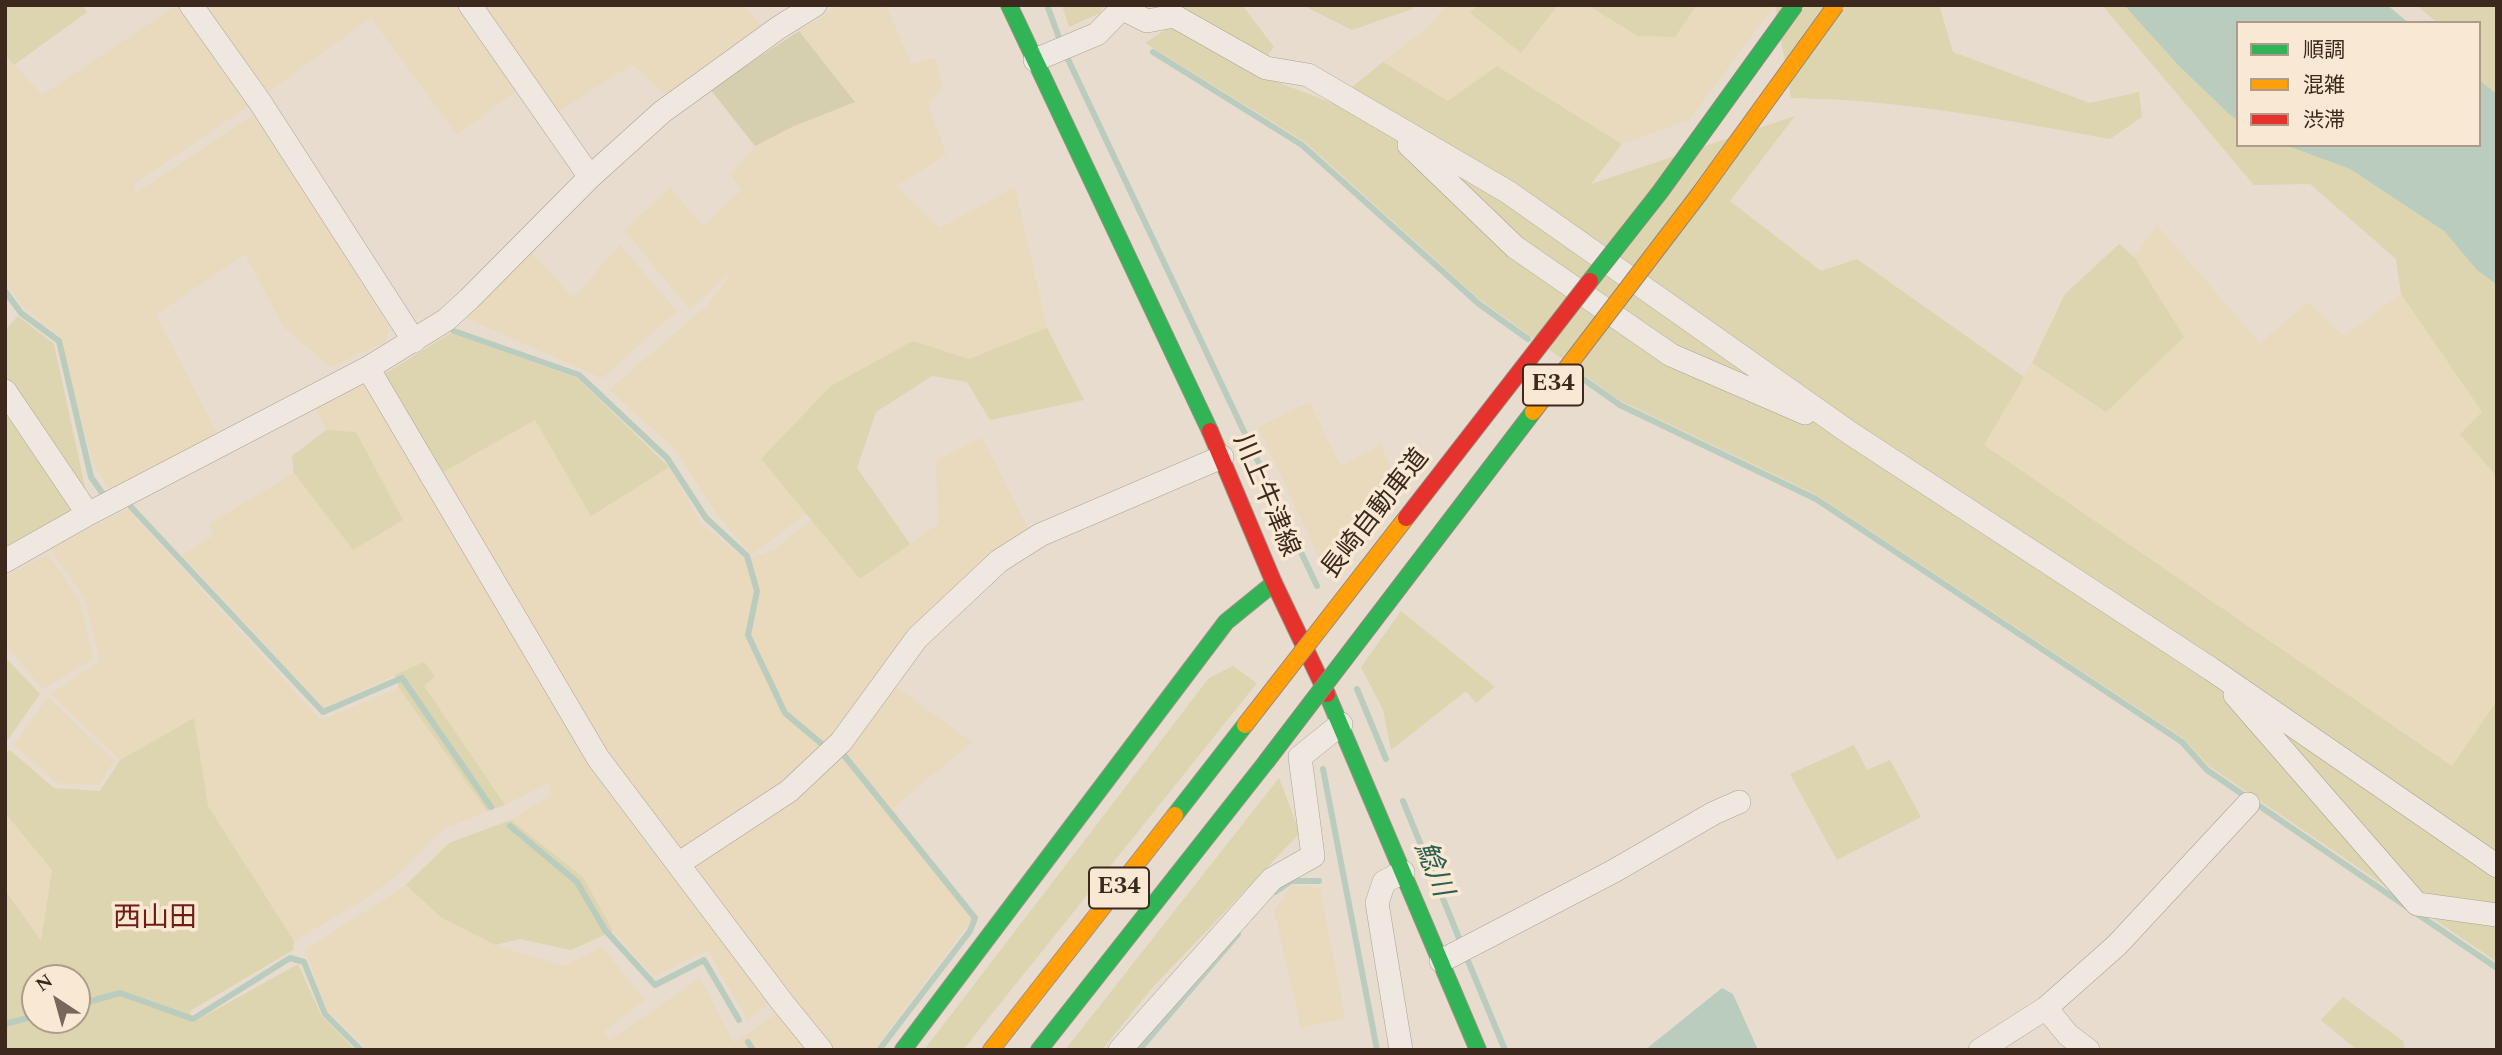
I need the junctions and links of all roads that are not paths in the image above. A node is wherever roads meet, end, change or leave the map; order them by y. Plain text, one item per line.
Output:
1 (191, 5) edge
2 (470, 5) edge
3 (816, 5) edge
4 (1009, 5) edge
5 (1795, 5) edge
6 (1836, 5) edge
7 (1124, 7) edge
8 (1041, 58) junction
9 (1381, 118) junction
10 (590, 177) junction
11 (414, 341) junction
12 (368, 368) junction
13 (5, 391) edge
14 (1850, 433) junction
15 (1222, 457) junction
16 (88, 514) junction
17 (5, 561) edge
18 (1274, 583) junction
19 (2211, 668) junction
20 (1341, 724) junction
21 (1739, 802) dead end
22 (2248, 804) dead end
23 (678, 864) junction
24 (2497, 866) edge
25 (1403, 872) junction
26 (2497, 915) edge
27 (1441, 961) junction
28 (2046, 1008) junction
29 (821, 1050) edge
30 (903, 1050) edge
31 (991, 1050) edge
32 (1039, 1050) edge
33 (1120, 1050) edge
34 (1401, 1050) edge
35 (1478, 1050) edge
36 (1980, 1050) edge
37 (2088, 1050) edge

1 - 11 street
2 - 10 street
3 - 10 street
4 - 8 main road, 川上牛津線
5 - 31 main road, 長崎自動車道 / E34, bridge
6 - 32 main road, E34, bridge
7 - 8 street
7 - 9 street
8 - 15 main road, 川上牛津線
9 - 14 street
9 - 14 street
10 - 11 street
11 - 12 street
12 - 16 street
12 - 23 street
13 - 16 street
14 - 19 street
15 - 18 main road, 川上牛津線
15 - 23 street
16 - 17 street
18 - 20 main road, 川上牛津線
18 - 30 main road
19 - 24 street
19 - 26 street
20 - 25 main road, 川上牛津線
20 - 33 street
21 - 27 street
22 - 28 street
23 - 29 street
25 - 27 main road, 川上牛津線
25 - 34 street
27 - 35 main road, 川上牛津線
28 - 36 street
28 - 37 street

